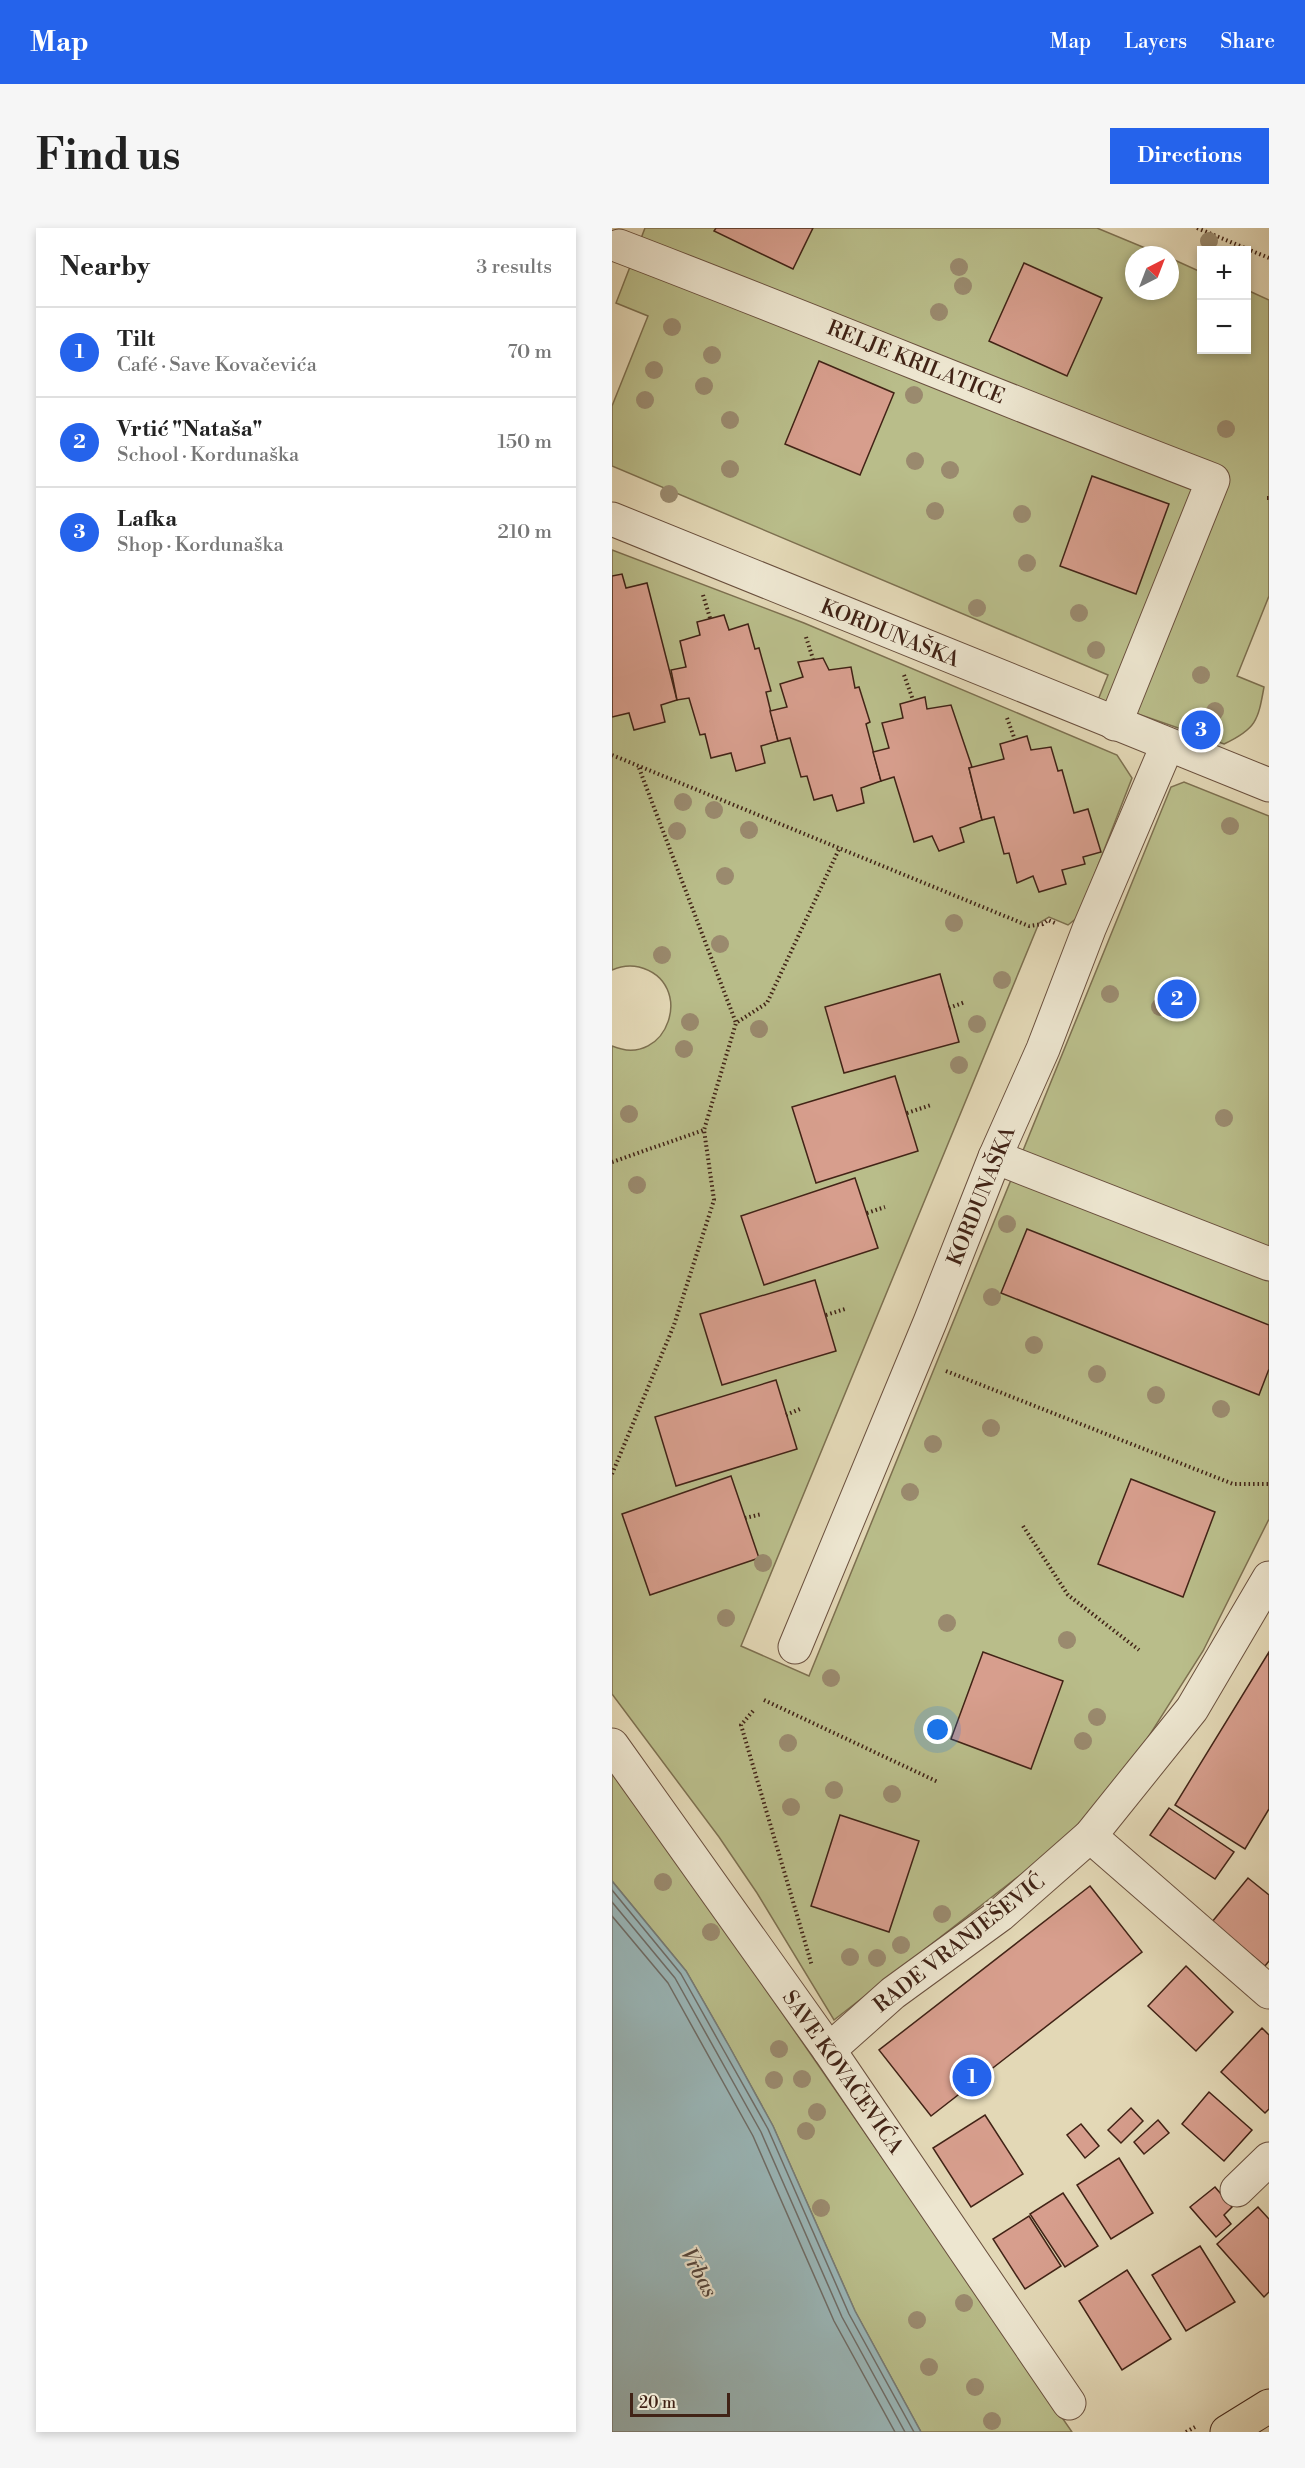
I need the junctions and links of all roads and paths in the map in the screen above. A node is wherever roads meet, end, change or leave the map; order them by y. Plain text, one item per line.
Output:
1 (1197, 228) edge
2 (619, 246) edge
3 (1269, 258) edge
4 (612, 519) edge
5 (703, 595) dead end
6 (710, 618) dead end
7 (806, 637) dead end
8 (813, 660) dead end
9 (904, 675) dead end
10 (913, 700) dead end
11 (1007, 718) dead end
12 (1115, 724) junction
13 (1015, 740) dead end
14 (1167, 746) junction
15 (612, 755) edge
16 (639, 768) junction
17 (1269, 785) edge
18 (840, 847) junction
19 (1064, 927) dead end
20 (965, 1002) dead end
21 (949, 1008) dead end
22 (736, 1023) junction
23 (931, 1105) dead end
24 (906, 1113) dead end
25 (704, 1130) junction
26 (995, 1157) junction
27 (612, 1162) edge
28 (885, 1207) dead end
29 (867, 1213) dead end
30 (1269, 1264) edge
31 (845, 1309) dead end
32 (826, 1315) dead end
33 (915, 1360) junction
34 (800, 1409) dead end
35 (786, 1415) dead end
36 (612, 1474) edge
37 (1269, 1484) edge
38 (762, 1514) dead end
39 (745, 1518) dead end
40 (1023, 1526) dead end
41 (1269, 1578) edge
42 (795, 1647) dead end
43 (1139, 1650) dead end
44 (764, 1700) dead end
45 (753, 1711) dead end
46 (612, 1745) edge
47 (938, 1782) dead end
48 (1090, 1836) junction
49 (814, 1970) dead end
50 (1269, 1992) edge
51 (829, 2050) junction
52 (1269, 2159) edge
53 (1237, 2190) dead end
54 (1069, 2403) dead end
55 (1269, 2406) edge
56 (1227, 2432) edge

1 - 3 path
2 - 12 street, RELJE KRILATICE
4 - 12 street, KORDUNAŠKA
5 - 6 path
7 - 8 path
9 - 10 path
11 - 13 path
12 - 14 street, KORDUNAŠKA
14 - 17 street, KORDUNAŠKA
14 - 26 street, KORDUNAŠKA
15 - 16 path
16 - 18 path
16 - 22 path
18 - 19 path
18 - 22 path
20 - 21 path
22 - 25 path
23 - 24 path
25 - 27 path
25 - 36 path
26 - 30 street
26 - 33 street, KORDUNAŠKA
28 - 29 path
31 - 32 path
33 - 37 path
33 - 42 street, KORDUNAŠKA
34 - 35 path
38 - 39 path
40 - 43 path
41 - 48 street, RADE VRANJEŠEVIĆ
44 - 47 path
45 - 49 path
46 - 51 street, SAVE KOVAČEVIĆA
48 - 50 street
48 - 51 street, RADE VRANJEŠEVIĆ
51 - 54 street, SAVE KOVAČEVIĆA
52 - 53 street
55 - 56 main road

